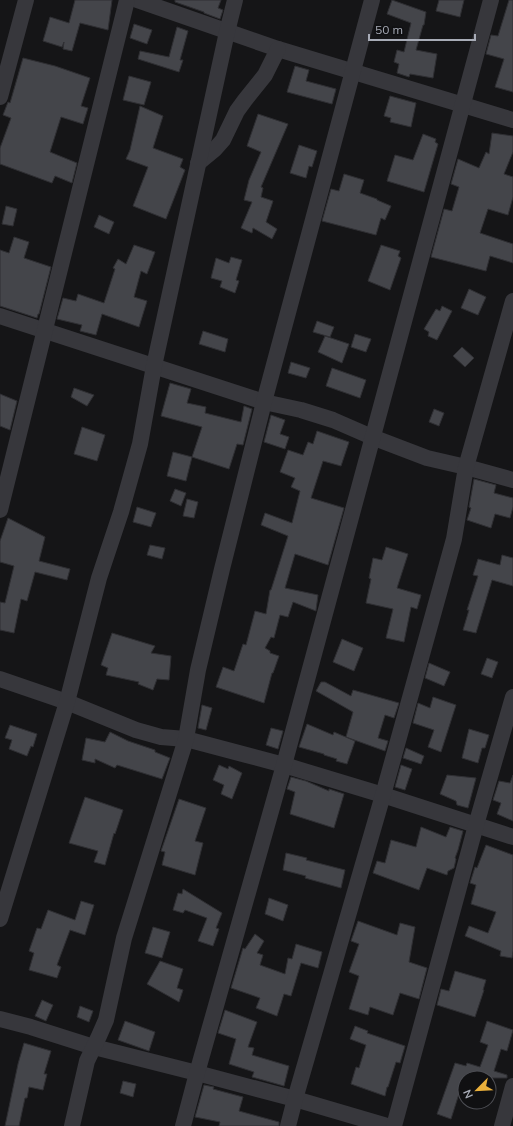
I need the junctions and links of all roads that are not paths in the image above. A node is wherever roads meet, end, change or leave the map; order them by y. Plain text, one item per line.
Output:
1 (26, 0) edge
2 (127, 0) edge
3 (137, 0) edge
4 (235, 0) edge
5 (372, 0) edge
6 (491, 0) edge
7 (227, 32) junction
8 (278, 49) junction
9 (354, 72) junction
10 (0, 97) edge
11 (462, 105) junction
12 (513, 120) edge
13 (198, 163) junction
14 (513, 301) edge
15 (0, 316) edge
16 (44, 331) junction
17 (154, 366) junction
18 (264, 402) junction
19 (372, 437) junction
20 (466, 467) junction
21 (513, 480) edge
22 (0, 510) edge
23 (0, 679) edge
24 (513, 697) edge
25 (66, 702) junction
26 (186, 739) junction
27 (284, 765) junction
28 (383, 795) junction
29 (476, 826) junction
30 (513, 837) edge
31 (0, 919) edge
32 (0, 1019) edge
33 (94, 1047) junction
34 (197, 1073) junction
35 (513, 1086) edge
36 (295, 1099) junction
37 (72, 1126) edge
38 (183, 1126) edge
39 (288, 1126) edge
40 (387, 1126) edge
41 (394, 1126) edge
42 (502, 1126) edge

1 - 10 street
2 - 16 street
3 - 7 street
4 - 7 street
5 - 9 street
6 - 11 street
7 - 8 street
7 - 13 street
8 - 9 street
8 - 13 street
9 - 11 street
9 - 18 street
11 - 12 street
11 - 19 street
13 - 17 street
14 - 20 street
15 - 16 street
16 - 17 street
16 - 22 street
17 - 18 street
17 - 25 street
18 - 19 street
18 - 26 street
19 - 20 street
19 - 27 street
20 - 21 street
20 - 28 street
23 - 25 street
24 - 29 street
25 - 26 street
25 - 31 street
26 - 27 street
26 - 33 street
27 - 28 street
27 - 34 street
28 - 29 street
28 - 36 street
29 - 30 street
29 - 41 street
32 - 33 street
33 - 34 street
33 - 37 street
34 - 36 street
34 - 38 street
35 - 42 street
36 - 39 street
36 - 40 street

